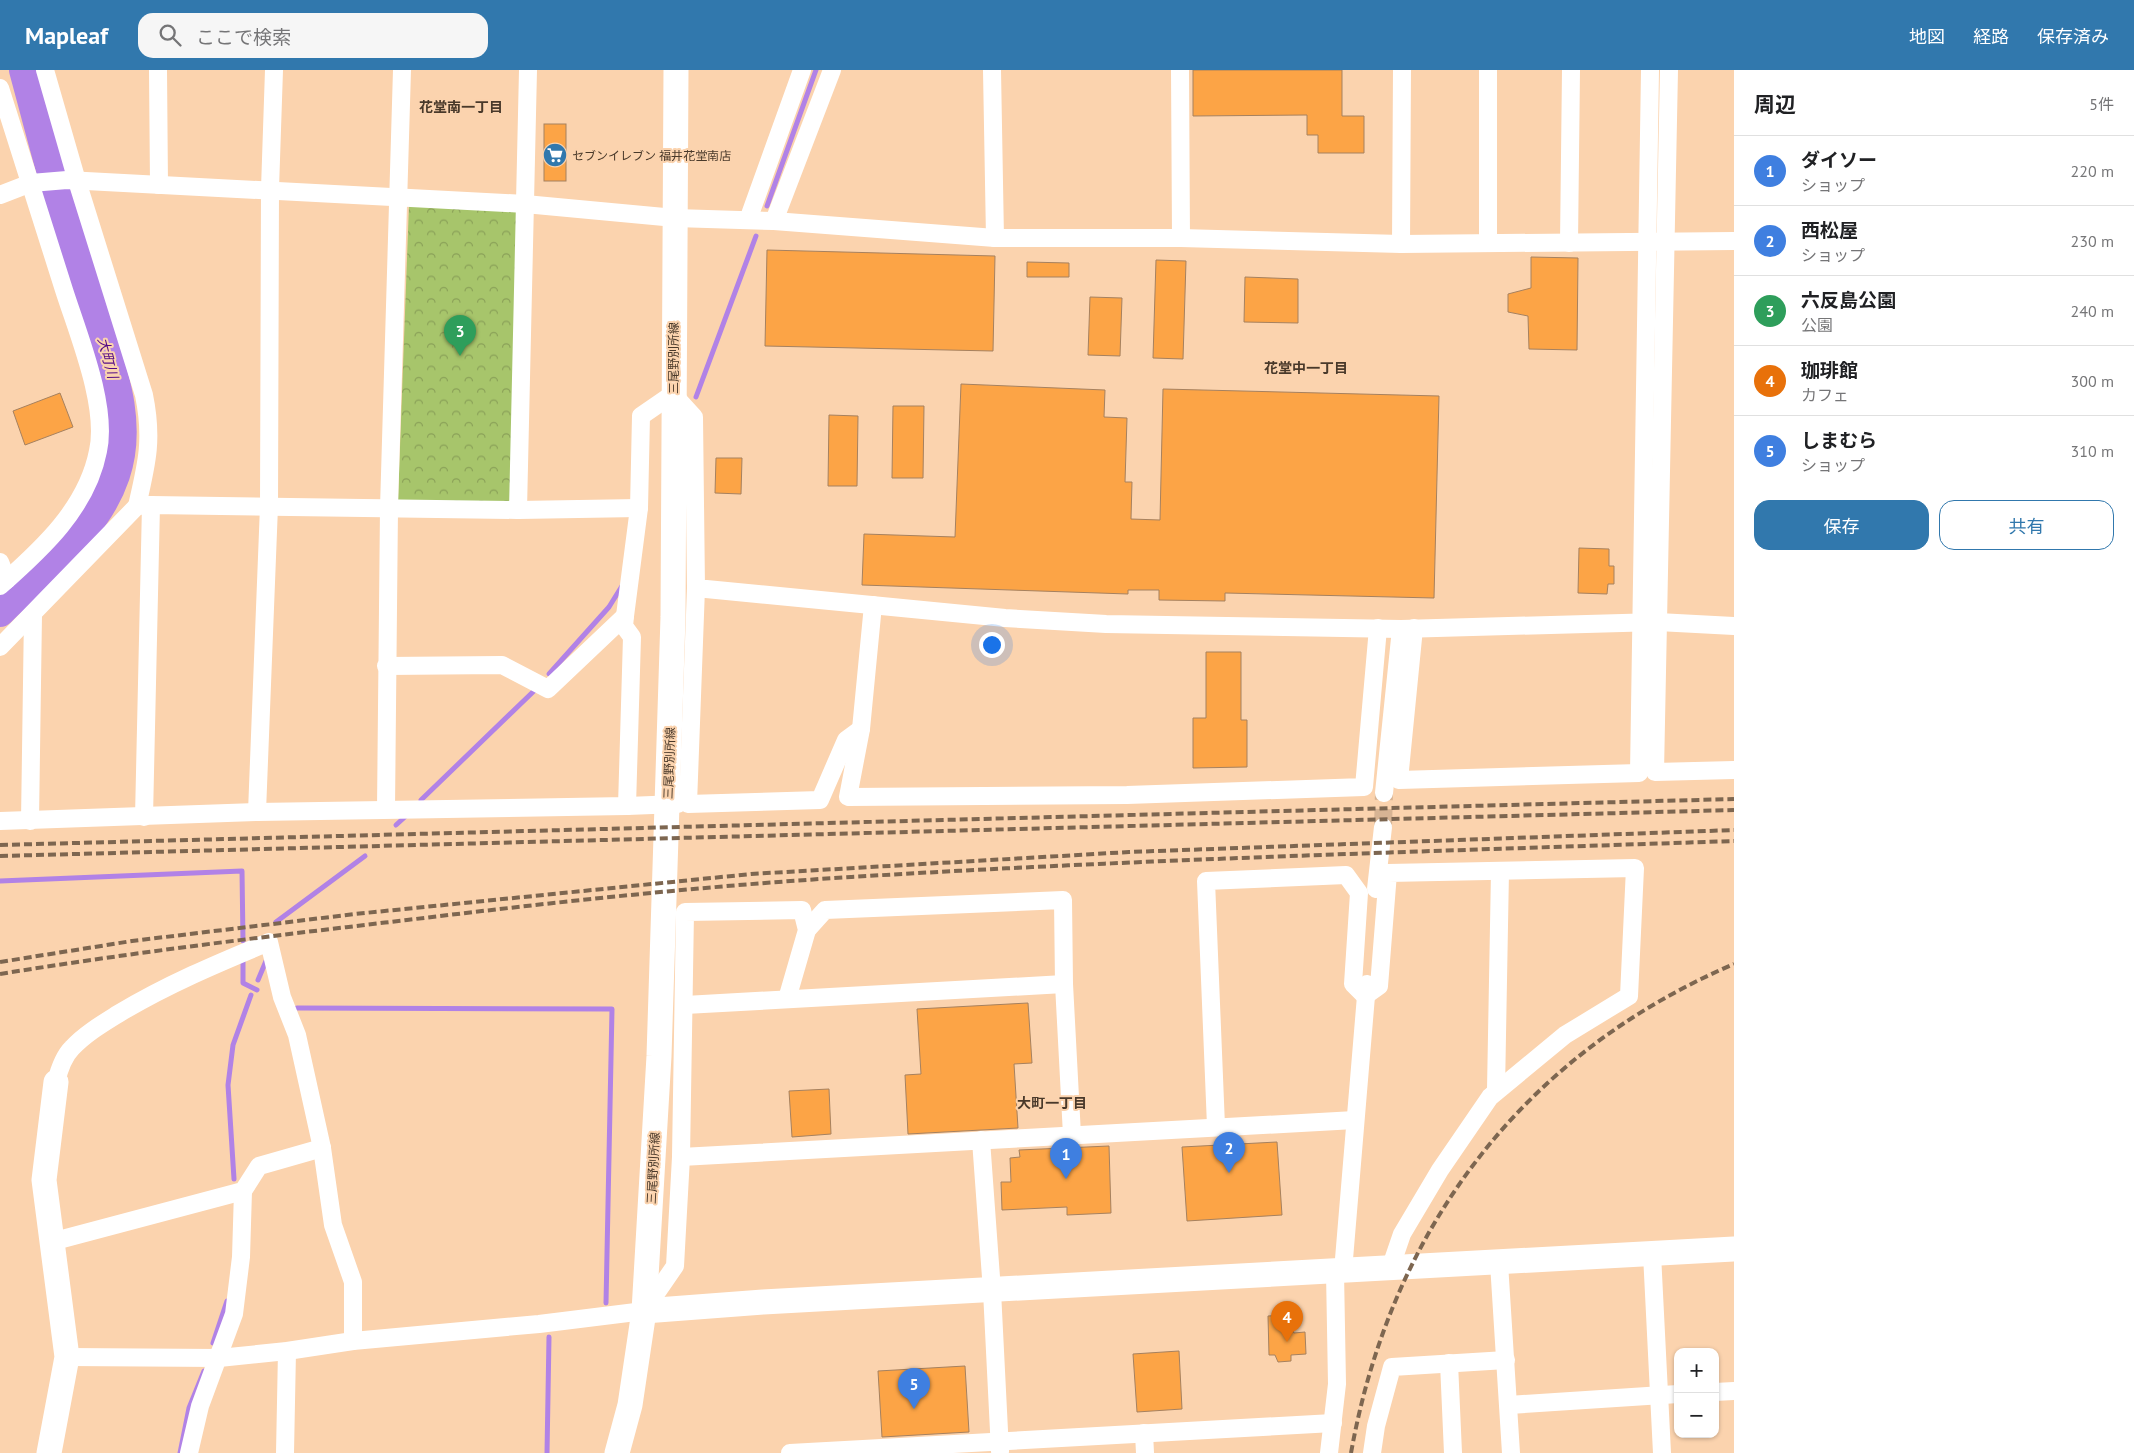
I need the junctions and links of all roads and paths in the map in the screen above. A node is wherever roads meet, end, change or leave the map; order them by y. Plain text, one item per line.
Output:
1 (45, 70) edge
2 (158, 70) edge
3 (274, 70) edge
4 (402, 70) edge
5 (528, 70) edge
6 (676, 70) edge
7 (802, 70) edge
8 (832, 70) edge
9 (992, 70) edge
10 (1180, 70) edge
11 (1402, 70) edge
12 (1488, 70) edge
13 (1571, 70) edge
14 (1650, 70) edge
15 (1669, 70) edge
16 (0, 88) edge
17 (72, 180) junction
18 (35, 183) junction
19 (158, 185) junction
20 (270, 189) junction
21 (0, 195) edge
22 (400, 196) junction
23 (525, 204) junction
24 (674, 218) junction
25 (748, 220) junction
26 (774, 221) junction
27 (995, 238) junction
28 (1181, 238) junction
29 (1734, 240) edge
30 (1666, 241) junction
31 (1647, 242) junction
32 (1488, 243) junction
33 (1569, 243) junction
34 (1401, 244) junction
35 (673, 394) junction
36 (144, 506) junction
37 (268, 506) junction
38 (388, 508) junction
39 (640, 508) junction
40 (518, 510) junction
41 (0, 562) edge
42 (4, 583) edge
43 (696, 588) junction
44 (872, 606) junction
45 (33, 614) junction
46 (625, 616) junction
47 (1649, 623) junction
48 (1734, 626) edge
49 (1378, 628) junction
50 (1408, 628) junction
51 (0, 647) edge
52 (386, 666) junction
53 (861, 729) junction
54 (1734, 770) edge
55 (1647, 773) junction
56 (1384, 793) tunnel mouth
57 (688, 804) junction
58 (627, 806) junction
59 (386, 810) junction
60 (256, 812) junction
61 (144, 817) junction
62 (0, 821) edge
63 (30, 821) junction
64 (1383, 827) tunnel mouth
65 (1500, 871) junction
66 (807, 930) junction
67 (1064, 984) junction
68 (1366, 996) junction
69 (787, 999) junction
70 (685, 1005) junction
71 (56, 1082) joint
72 (1496, 1090) junction
73 (1356, 1120) junction
74 (1216, 1126) junction
75 (1072, 1134) junction
76 (981, 1140) junction
77 (322, 1148) junction
78 (681, 1157) junction
79 (243, 1191) junction
80 (51, 1242) junction
81 (1734, 1249) edge
82 (1652, 1254) junction
83 (1499, 1262) junction
84 (1390, 1269) junction
85 (1339, 1271) junction
86 (992, 1291) junction
87 (644, 1311) junction
88 (353, 1341) junction
89 (287, 1351) junction
90 (67, 1357) junction
91 (219, 1358) junction
92 (1506, 1360) junction
93 (1449, 1363) junction
94 (1734, 1391) edge
95 (1719, 1392) edge
96 (1674, 1394) edge
97 (1659, 1395) junction
98 (1509, 1405) junction
99 (1333, 1423) junction
100 (1144, 1433) junction
101 (1000, 1447) edge
102 (49, 1453) edge
103 (190, 1453) edge
104 (285, 1453) edge
105 (617, 1453) edge
106 (790, 1453) edge
107 (1145, 1453) edge
108 (1329, 1453) edge
109 (1372, 1453) edge
110 (1454, 1453) edge
111 (1511, 1453) edge
112 (1662, 1453) edge

1 - 17 street
2 - 19 street
3 - 20 street
4 - 22 street
5 - 23 street
6 - 24 street, 三尾野別所線
7 - 25 street
8 - 26 street
9 - 27 street
10 - 28 street
11 - 34 street
12 - 32 street
13 - 33 street
14 - 31 street
15 - 30 street
16 - 18 street
17 - 18 street
17 - 19 street
17 - 36 street
18 - 21 street
18 - 42 street
19 - 20 street
20 - 22 street
20 - 37 street
22 - 23 street
22 - 38 street
23 - 24 street
23 - 40 street
24 - 25 street
24 - 35 street, 三尾野別所線
25 - 26 street
26 - 27 street
27 - 28 street
28 - 34 street
29 - 30 street
30 - 31 street
30 - 47 street
31 - 33 street
31 - 47 street
32 - 33 street
32 - 34 street
35 - 39 street
35 - 43 street
35 - 87 street, 三尾野別所線
36 - 37 street
36 - 45 street
36 - 61 street
37 - 38 street
37 - 60 street
38 - 40 street
38 - 52 street
39 - 40 street
39 - 46 street
41 - 42 street
43 - 44 street
43 - 57 street
44 - 49 street
44 - 53 street
45 - 51 street
45 - 63 street
46 - 52 street
46 - 58 street
47 - 48 street
47 - 50 street
47 - 55 street
49 - 50 street
49 - 53 street
50 - 55 street
50 - 56 street
52 - 59 street
53 - 57 street
54 - 55 street
57 - 58 street
58 - 59 street
59 - 60 street
60 - 61 street
61 - 63 street
62 - 63 street
64 - 68 street
65 - 68 street
65 - 72 street
65 - 72 street
66 - 67 street
66 - 69 street
66 - 70 street
67 - 69 street
67 - 75 street
68 - 73 street
68 - 74 street
69 - 70 street
70 - 78 street
71 - 77 street
71 - 80 street
72 - 84 street
73 - 74 street
73 - 85 street
74 - 75 street
75 - 76 street
76 - 78 street
76 - 86 street
77 - 79 street
77 - 88 street
78 - 87 street
79 - 80 street
79 - 91 street
80 - 90 street
81 - 82 street
82 - 83 street
82 - 97 street
83 - 84 street
83 - 92 street
84 - 85 street
85 - 86 street
85 - 99 street
86 - 87 street
86 - 101 street
87 - 88 street
87 - 105 street, 三尾野別所線
88 - 89 street
89 - 91 street
89 - 104 street
90 - 91 street
90 - 102 street
91 - 103 street
92 - 93 street
92 - 98 street
93 - 109 street
93 - 110 street
94 - 95 street
96 - 97 street
97 - 98 street
97 - 112 street
98 - 111 street
99 - 100 street
99 - 108 street
100 - 101 street
100 - 107 street
101 - 106 street

